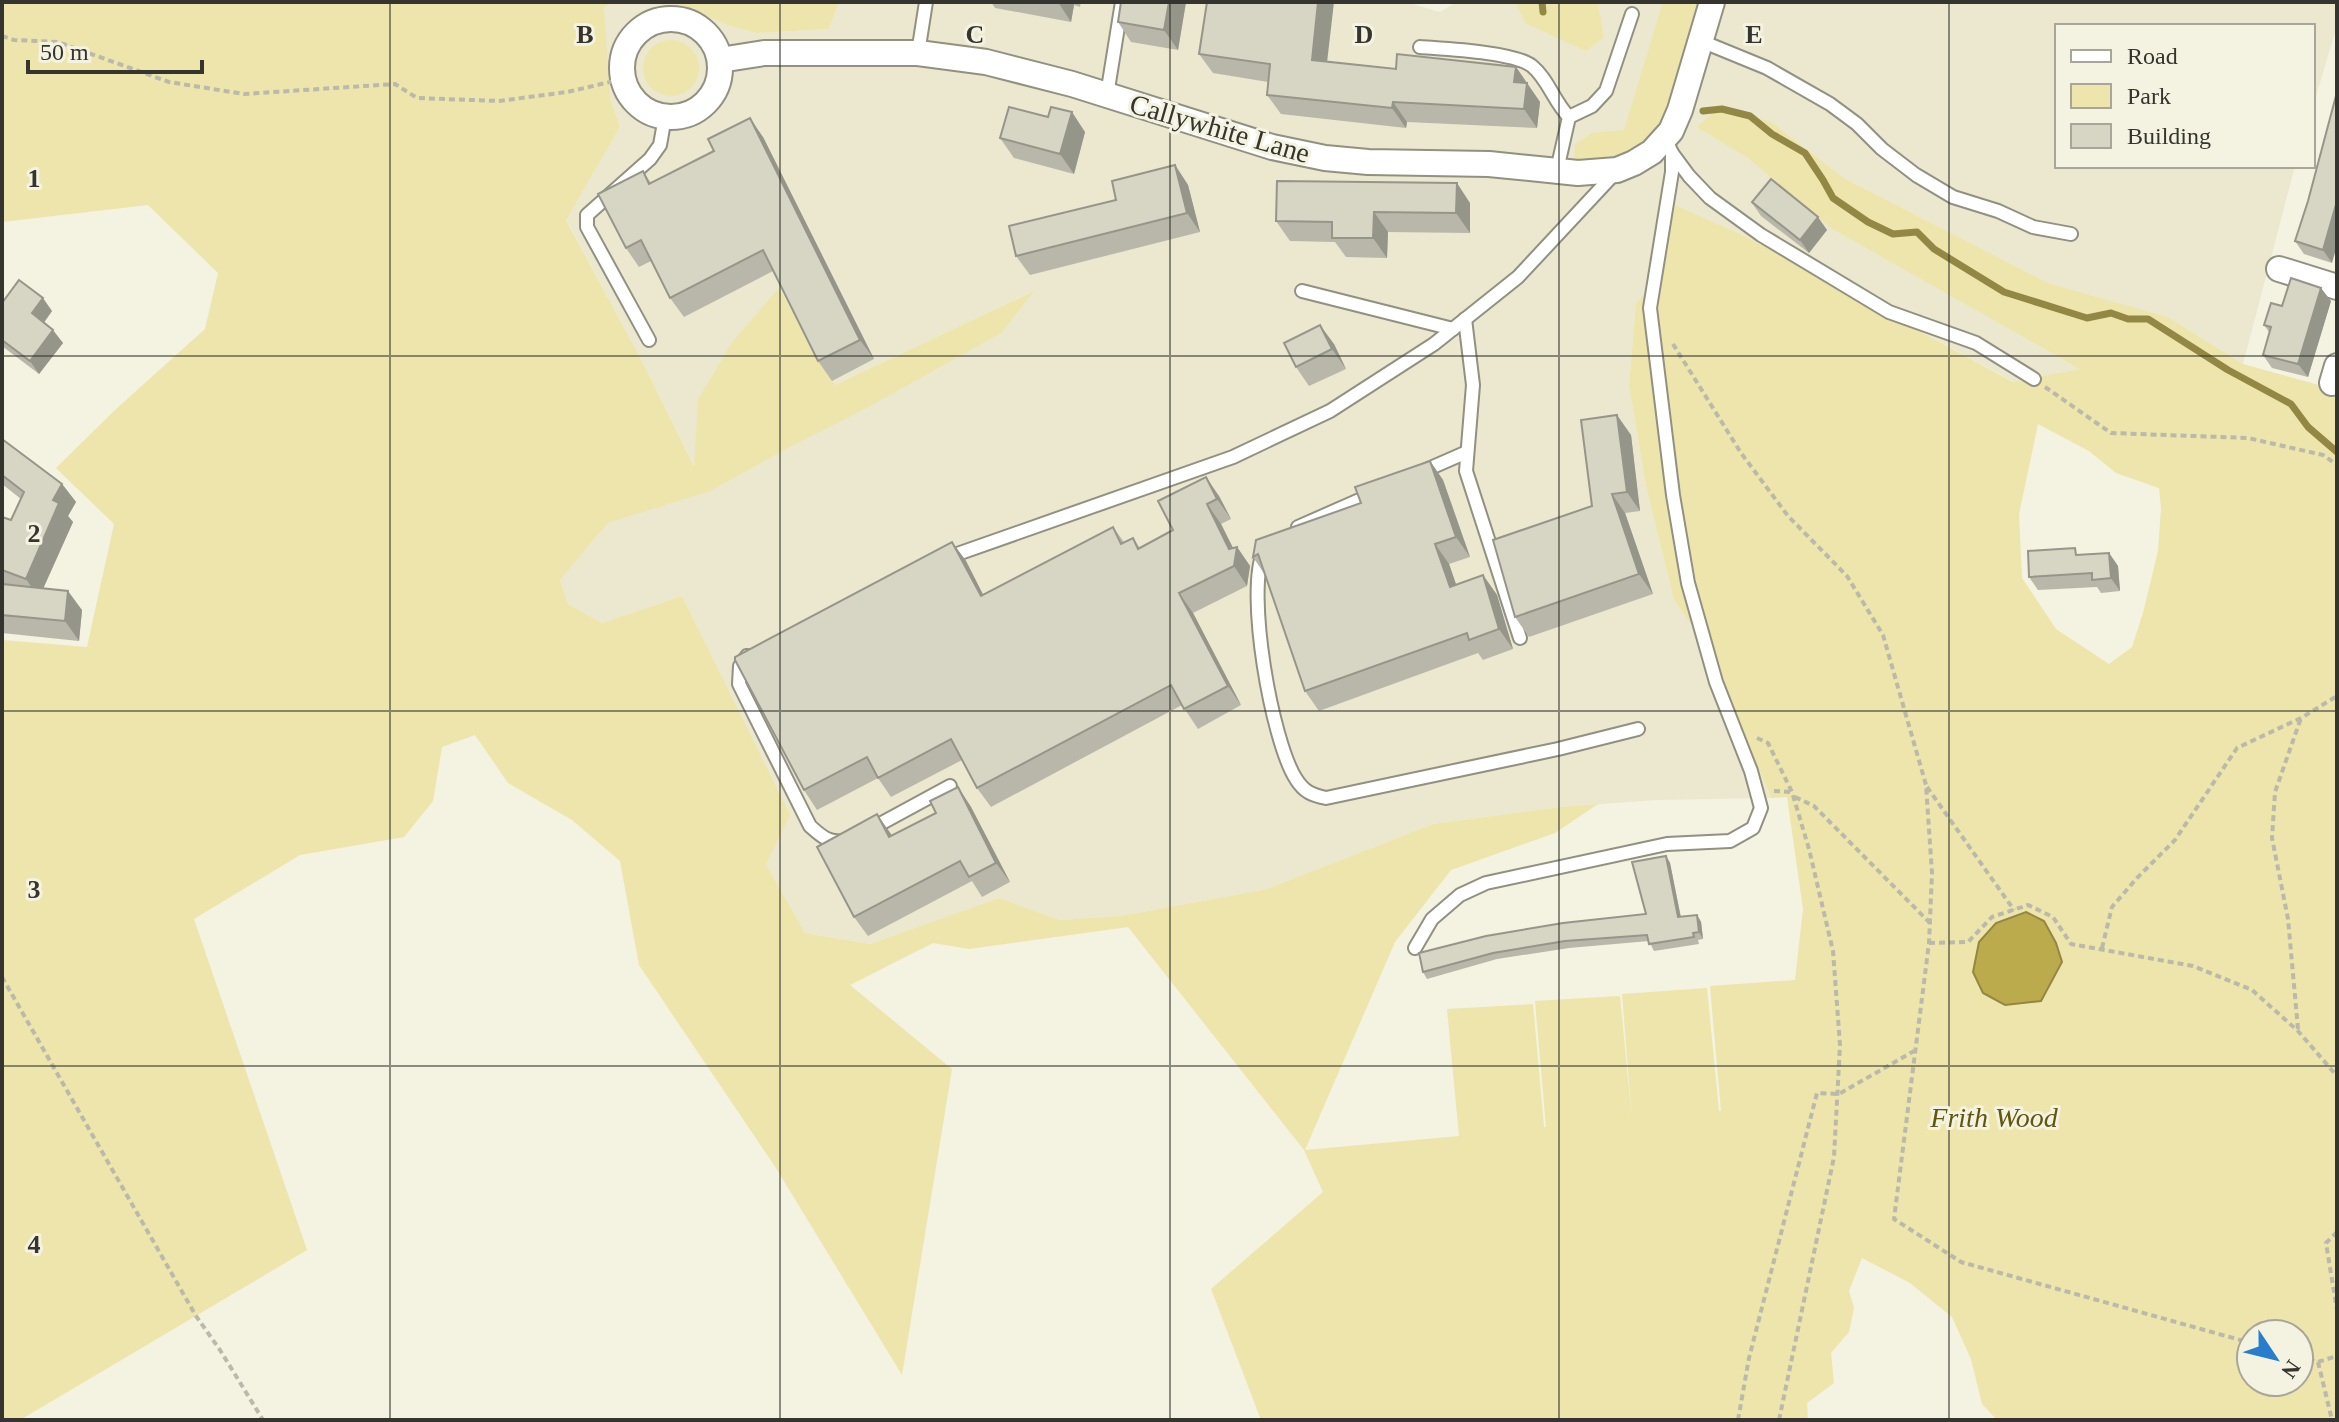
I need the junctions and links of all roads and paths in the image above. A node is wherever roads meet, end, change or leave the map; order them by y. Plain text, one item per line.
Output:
1 (926, 2) edge
2 (1122, 2) edge
3 (1712, 2) edge
4 (1632, 14) dead end
5 (2, 36) edge
6 (1701, 41) junction
7 (1420, 47) dead end
8 (918, 53) junction
9 (720, 60) junction
10 (623, 79) junction
11 (1107, 95) junction
12 (665, 117) junction
13 (1569, 117) junction
14 (1669, 146) junction
15 (1557, 170) junction
16 (1617, 170) junction
17 (2071, 234) dead end
18 (2279, 269) dead end
19 (2337, 287) edge
20 (1302, 291) dead end
21 (1650, 308) junction
22 (1465, 319) junction
23 (1453, 329) junction
24 (649, 340) dead end
25 (2034, 379) joint
26 (1467, 452) junction
27 (2337, 465) edge
28 (1413, 476) edge
29 (1385, 488) edge
30 (1290, 530) edge
31 (1272, 545) edge
32 (930, 564) edge
33 (1520, 638) dead end
34 (751, 650) edge
35 (2337, 696) edge
36 (2301, 718) junction
37 (1638, 729) dead end
38 (1734, 729) junction
39 (1926, 785) junction
40 (950, 786) dead end
41 (1793, 796) junction
42 (2014, 910) junction
43 (1930, 923) junction
44 (1929, 943) junction
45 (1415, 948) dead end
46 (2102, 949) junction
47 (2, 977) edge
48 (2298, 1031) junction
49 (1914, 1051) junction
50 (2337, 1076) edge
51 (1839, 1094) junction
52 (2337, 1232) edge
53 (2337, 1310) edge
54 (2235, 1339) edge
55 (2337, 1356) edge
56 (2315, 1361) edge
57 (2318, 1362) junction
58 (263, 1420) edge
59 (1738, 1420) edge
60 (1779, 1420) edge
61 (2332, 1420) edge

1 - 8 lane
2 - 11 lane
3 - 6 street, Callywhite Lane
4 - 13 lane
5 - 10 path
6 - 14 street, Callywhite Lane
6 - 17 lane
7 - 13 lane
8 - 9 street, Callywhite Lane
8 - 11 street, Callywhite Lane
9 - 10 street
9 - 12 street
10 - 12 street
11 - 15 street, Callywhite Lane
12 - 24 lane
13 - 15 lane
14 - 16 street, Callywhite Lane
14 - 21 lane
14 - 25 lane
15 - 16 street, Callywhite Lane
16 - 22 lane
18 - 19 street
20 - 23 lane
21 - 38 lane
21 - 39 path
22 - 23 lane
22 - 26 lane
23 - 32 lane
25 - 27 path
26 - 28 lane
26 - 33 lane
29 - 30 lane
31 - 37 lane
34 - 40 lane
35 - 36 path
36 - 46 path
36 - 48 path
38 - 41 path
38 - 45 lane
39 - 42 path
39 - 43 path
41 - 43 path
41 - 51 path
42 - 44 path
42 - 46 path
43 - 44 path
44 - 49 path
46 - 48 path
47 - 58 path
48 - 50 path
49 - 51 path
49 - 54 path
51 - 59 path
51 - 60 path
52 - 53 path
55 - 57 path
56 - 57 path
57 - 61 path

